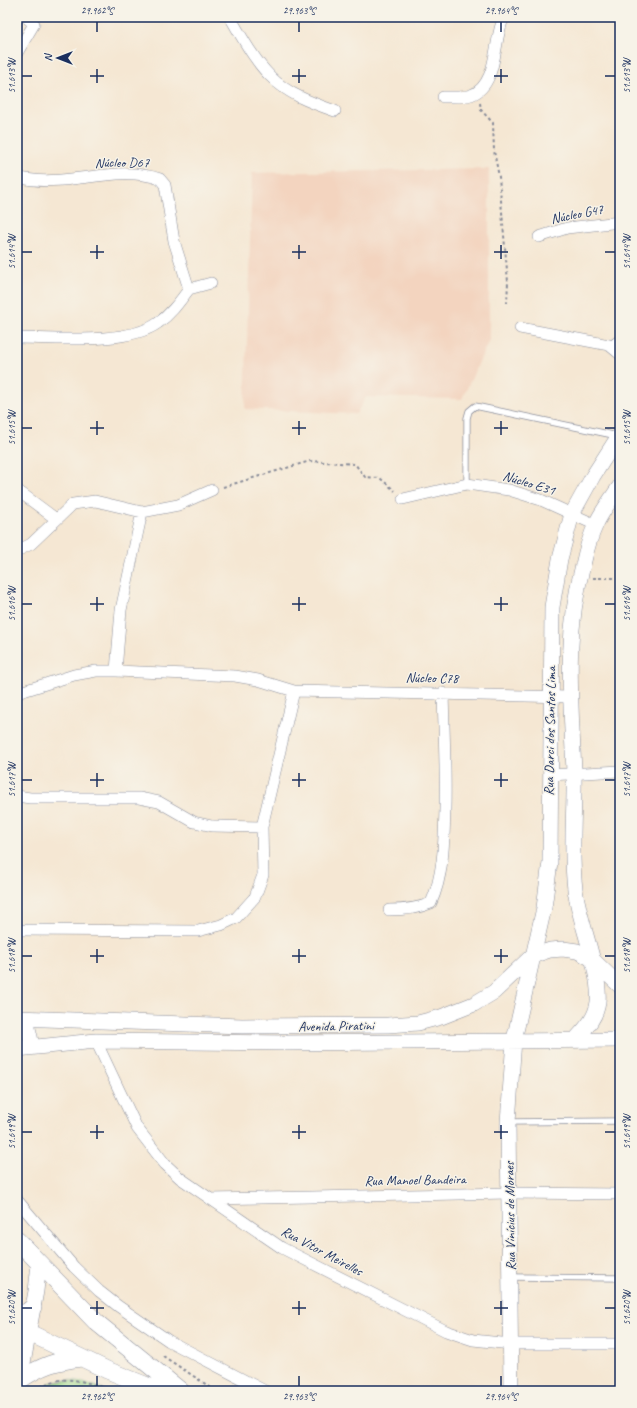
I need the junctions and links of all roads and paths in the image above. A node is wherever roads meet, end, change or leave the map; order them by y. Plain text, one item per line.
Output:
1 (230, 17) edge
2 (504, 17) edge
3 (33, 19) edge
4 (17, 53) edge
5 (478, 92) junction
6 (443, 97) dead end
7 (335, 111) dead end
8 (17, 177) edge
9 (620, 222) edge
10 (539, 238) dead end
11 (211, 283) dead end
12 (189, 289) junction
13 (507, 303) dead end
14 (520, 328) dead end
15 (620, 337) edge
16 (17, 338) edge
17 (609, 345) junction
18 (620, 354) edge
19 (619, 435) edge
20 (467, 484) junction
21 (620, 486) edge
22 (17, 490) edge
23 (212, 490) joint
24 (403, 499) joint
25 (142, 512) junction
26 (572, 514) junction
27 (56, 519) junction
28 (596, 524) junction
29 (17, 552) edge
30 (579, 578) junction
31 (620, 578) edge
32 (116, 671) junction
33 (294, 691) junction
34 (17, 693) edge
35 (443, 693) junction
36 (569, 697) junction
37 (550, 698) junction
38 (620, 772) edge
39 (574, 773) junction
40 (550, 775) junction
41 (17, 796) edge
42 (262, 827) junction
43 (389, 910) dead end
44 (17, 930) edge
45 (532, 956) junction
46 (592, 959) junction
47 (620, 986) edge
48 (22, 1018) edge
49 (514, 1040) junction
50 (575, 1040) junction
51 (620, 1040) edge
52 (96, 1041) junction
53 (32, 1046) junction
54 (17, 1049) edge
55 (620, 1121) edge
56 (508, 1122) junction
57 (509, 1193) junction
58 (620, 1194) edge
59 (210, 1199) junction
60 (17, 1200) edge
61 (17, 1240) edge
62 (39, 1264) junction
63 (511, 1277) junction
64 (620, 1278) edge
65 (33, 1307) junction
66 (17, 1315) edge
67 (23, 1331) edge
68 (511, 1344) junction
69 (620, 1344) edge
70 (83, 1358) junction
71 (19, 1385) edge
72 (104, 1388) dead end
73 (36, 1391) edge
74 (160, 1391) edge
75 (181, 1391) edge
76 (265, 1391) edge
77 (511, 1391) edge

1 - 7 street
2 - 5 street
3 - 4 street
5 - 6 street
5 - 13 path
8 - 12 street, Núcleo D67
9 - 10 street, Núcleo G47
11 - 12 street
12 - 16 street
14 - 17 street
15 - 17 lane
17 - 18 street
19 - 20 lane
19 - 26 street, Rua Darci dos Santos Lima
20 - 24 street, Núcleo E31
20 - 26 street, Núcleo E31
21 - 28 street, Rua Darci dos Santos Lima
22 - 27 street
23 - 24 path
23 - 25 street
25 - 27 street
25 - 32 street
26 - 28 street, Núcleo E31
26 - 37 street, Rua Darci dos Santos Lima
27 - 29 street
28 - 30 street, Rua Darci dos Santos Lima
30 - 31 path
30 - 36 street, Rua Darci dos Santos Lima
32 - 33 street, Núcleo C78
32 - 34 street, Núcleo C78
33 - 35 street, Núcleo C78
33 - 42 street
35 - 37 street, Núcleo C78
35 - 43 street
36 - 37 street, Núcleo C78
36 - 39 street, Rua Darci dos Santos Lima
37 - 40 street, Rua Darci dos Santos Lima
38 - 39 street
39 - 40 street
39 - 46 street, Rua Darci dos Santos Lima
40 - 45 street, Rua Darci dos Santos Lima
41 - 42 street
42 - 44 street
45 - 46 street, Avenida Piratini
45 - 48 street, Avenida Piratini
45 - 49 street, Rua Darci dos Santos Lima
46 - 47 street, Avenida Piratini
46 - 50 street, Rua Darci dos Santos Lima
48 - 53 street
49 - 50 street, Avenida Piratini
49 - 52 street, Avenida Piratini
49 - 56 street, Rua Vinícius de Moraes
50 - 51 street, Avenida Piratini
52 - 53 street, Avenida Piratini
52 - 59 street, Rua Vitor Meirelles
53 - 54 street, Avenida Piratini
55 - 56 lane
56 - 57 street, Rua Vinícius de Moraes
57 - 58 street, Rua Manoel Bandeira
57 - 59 street, Rua Manoel Bandeira
57 - 63 street, Rua Vinícius de Moraes
59 - 68 street, Rua Vitor Meirelles
60 - 76 street
61 - 62 main road
62 - 65 street
62 - 75 main road
63 - 64 lane
63 - 68 street, Rua Vinícius de Moraes
65 - 66 main road
65 - 67 street
67 - 70 main road
67 - 71 street
68 - 69 street, Rua Vitor Meirelles
68 - 77 street, Rua Vinícius de Moraes
70 - 71 main road
70 - 74 main road
72 - 73 path

